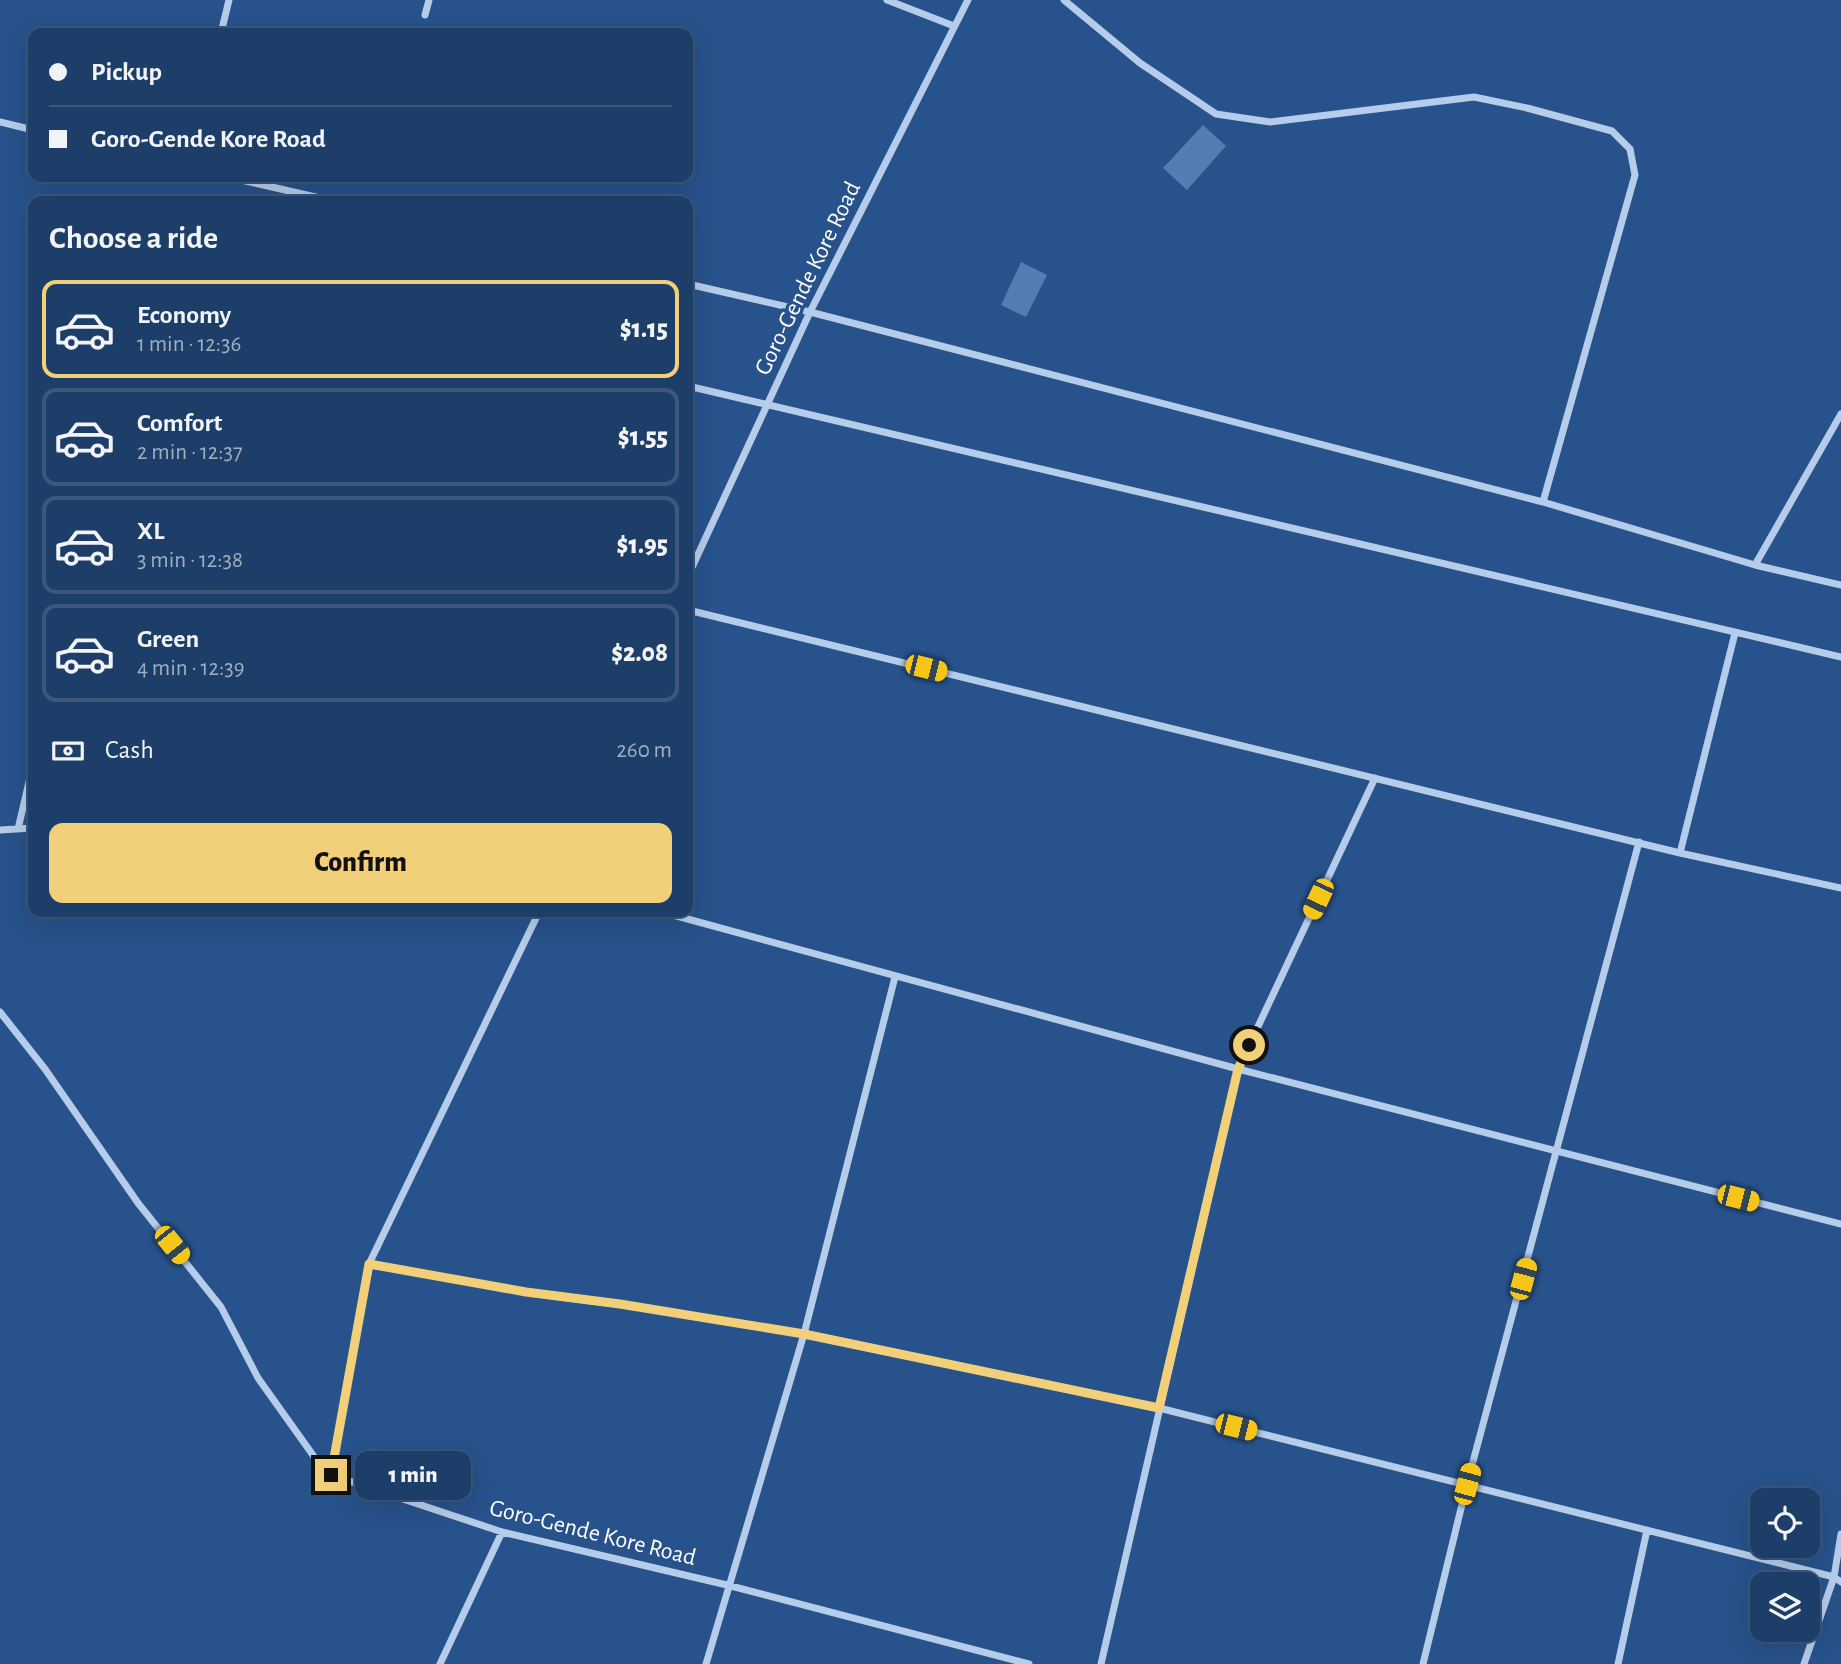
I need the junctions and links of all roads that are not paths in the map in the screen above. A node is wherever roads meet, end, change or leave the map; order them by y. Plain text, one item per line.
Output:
1 (229, 0) edge
2 (429, 0) edge
3 (887, 0) edge
4 (968, 0) edge
5 (1064, 0) edge
6 (425, 15) dead end
7 (954, 26) junction
8 (222, 28) edge
9 (0, 122) edge
10 (28, 129) edge
11 (250, 182) edge
12 (311, 196) edge
13 (693, 285) edge
14 (810, 312) junction
15 (693, 387) edge
16 (766, 403) junction
17 (1841, 414) edge
18 (1544, 502) junction
19 (693, 565) edge
20 (1755, 565) junction
21 (1841, 584) edge
22 (693, 611) edge
23 (1735, 633) junction
24 (1841, 657) edge
25 (1375, 778) junction
26 (28, 786) edge
27 (28, 828) edge
28 (18, 829) junction
29 (0, 830) edge
30 (1639, 842) junction
31 (1680, 853) junction
32 (1841, 888) edge
33 (537, 917) edge
34 (680, 917) edge
35 (895, 977) junction
36 (0, 1012) edge
37 (1238, 1069) junction
38 (1558, 1151) junction
39 (1841, 1224) edge
40 (369, 1264) junction
41 (804, 1334) junction
42 (1159, 1408) junction
43 (331, 1475) junction
44 (1467, 1484) junction
45 (1647, 1530) junction
46 (502, 1532) junction
47 (1841, 1534) edge
48 (1837, 1580) edge
49 (727, 1585) junction
50 (440, 1664) edge
51 (705, 1664) edge
52 (1029, 1664) edge
53 (1101, 1664) edge
54 (1423, 1664) edge
55 (1618, 1664) edge
56 (1804, 1664) edge

1 - 8 street
2 - 6 street
3 - 7 street
4 - 7 street, Goro-Gende Kore Road
5 - 18 street
7 - 14 street, Goro-Gende Kore Road
9 - 10 street
11 - 12 street
13 - 14 street
14 - 16 street, Goro-Gende Kore Road
14 - 18 street
15 - 16 street
16 - 19 street, Goro-Gende Kore Road
16 - 23 street
17 - 20 street
18 - 20 street
20 - 21 street
22 - 25 street
23 - 24 street
23 - 31 street
25 - 30 street
25 - 37 street
26 - 28 street
27 - 28 street
28 - 29 street
30 - 31 street
30 - 38 street
31 - 32 street
33 - 40 street
34 - 35 street
35 - 37 street
35 - 41 street
36 - 43 street
37 - 38 street
37 - 42 street
38 - 39 street
38 - 44 street
40 - 41 street
40 - 43 street
41 - 42 street
41 - 49 street
42 - 44 street
42 - 53 street
43 - 46 street, Goro-Gende Kore Road
44 - 45 street
44 - 54 street
45 - 48 street
45 - 55 street
46 - 49 street, Goro-Gende Kore Road
46 - 50 street
47 - 48 street
48 - 56 street
49 - 51 street
49 - 52 street, Goro-Gende Kore Road

